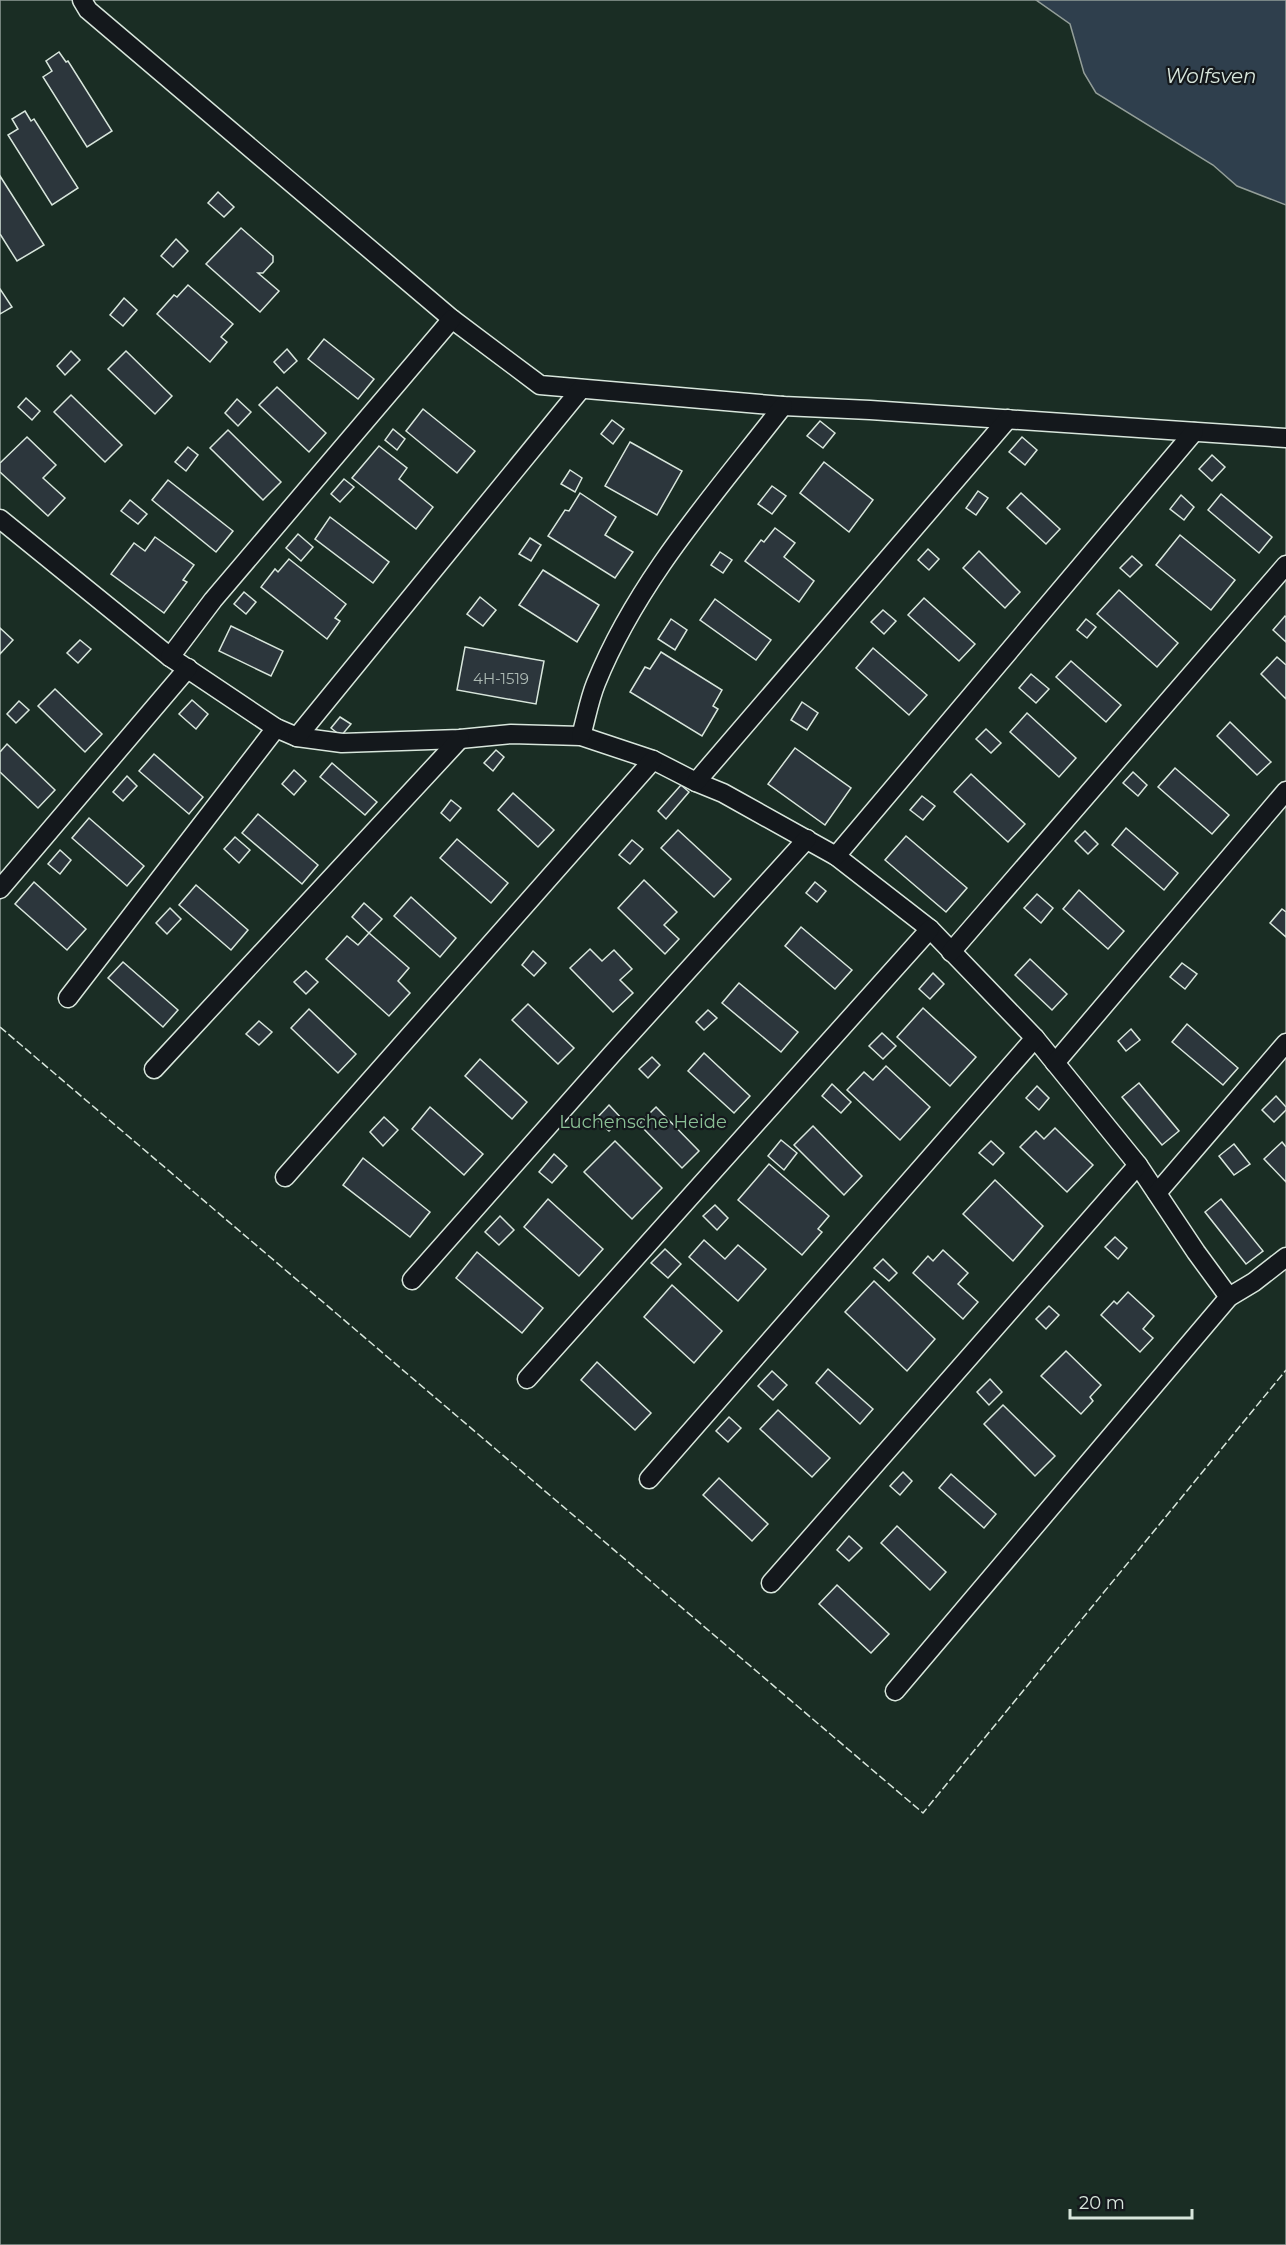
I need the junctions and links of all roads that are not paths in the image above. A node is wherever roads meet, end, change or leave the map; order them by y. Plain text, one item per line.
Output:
1 (82, 0) edge
2 (452, 319) junction
3 (581, 389) junction
4 (783, 406) junction
5 (1008, 419) junction
6 (1194, 432) junction
7 (1286, 438) edge
8 (0, 519) edge
9 (1286, 565) edge
10 (170, 657) junction
11 (188, 668) junction
12 (276, 728) junction
13 (581, 736) junction
14 (297, 737) junction
15 (460, 739) junction
16 (653, 760) junction
17 (696, 782) junction
18 (1286, 791) edge
19 (807, 839) junction
20 (836, 856) junction
21 (0, 889) edge
22 (930, 929) junction
23 (951, 952) junction
24 (68, 998) dead end
25 (1035, 1038) junction
26 (1286, 1043) edge
27 (1055, 1063) junction
28 (154, 1069) dead end
29 (1138, 1165) junction
30 (285, 1177) dead end
31 (1157, 1193) junction
32 (1286, 1257) edge
33 (412, 1280) dead end
34 (1229, 1297) junction
35 (526, 1379) dead end
36 (649, 1479) dead end
37 (771, 1583) dead end
38 (896, 1691) dead end

1 - 2 lane
2 - 3 lane
2 - 10 lane
3 - 4 lane
3 - 14 lane
4 - 5 lane
4 - 13 lane
5 - 6 lane
5 - 17 lane
6 - 7 lane
6 - 20 lane
8 - 10 lane
9 - 23 lane
10 - 11 lane
11 - 12 lane
11 - 21 lane
12 - 14 lane
12 - 24 lane
13 - 15 lane
13 - 16 lane
14 - 15 lane
15 - 28 lane
16 - 17 lane
16 - 30 lane
17 - 19 lane
18 - 27 lane
19 - 20 lane
19 - 33 lane
20 - 22 lane
22 - 23 lane
22 - 35 lane
23 - 25 lane
25 - 27 lane
25 - 36 lane
26 - 31 lane
27 - 29 lane
29 - 31 lane
29 - 37 lane
31 - 34 lane
32 - 34 lane
34 - 38 lane

